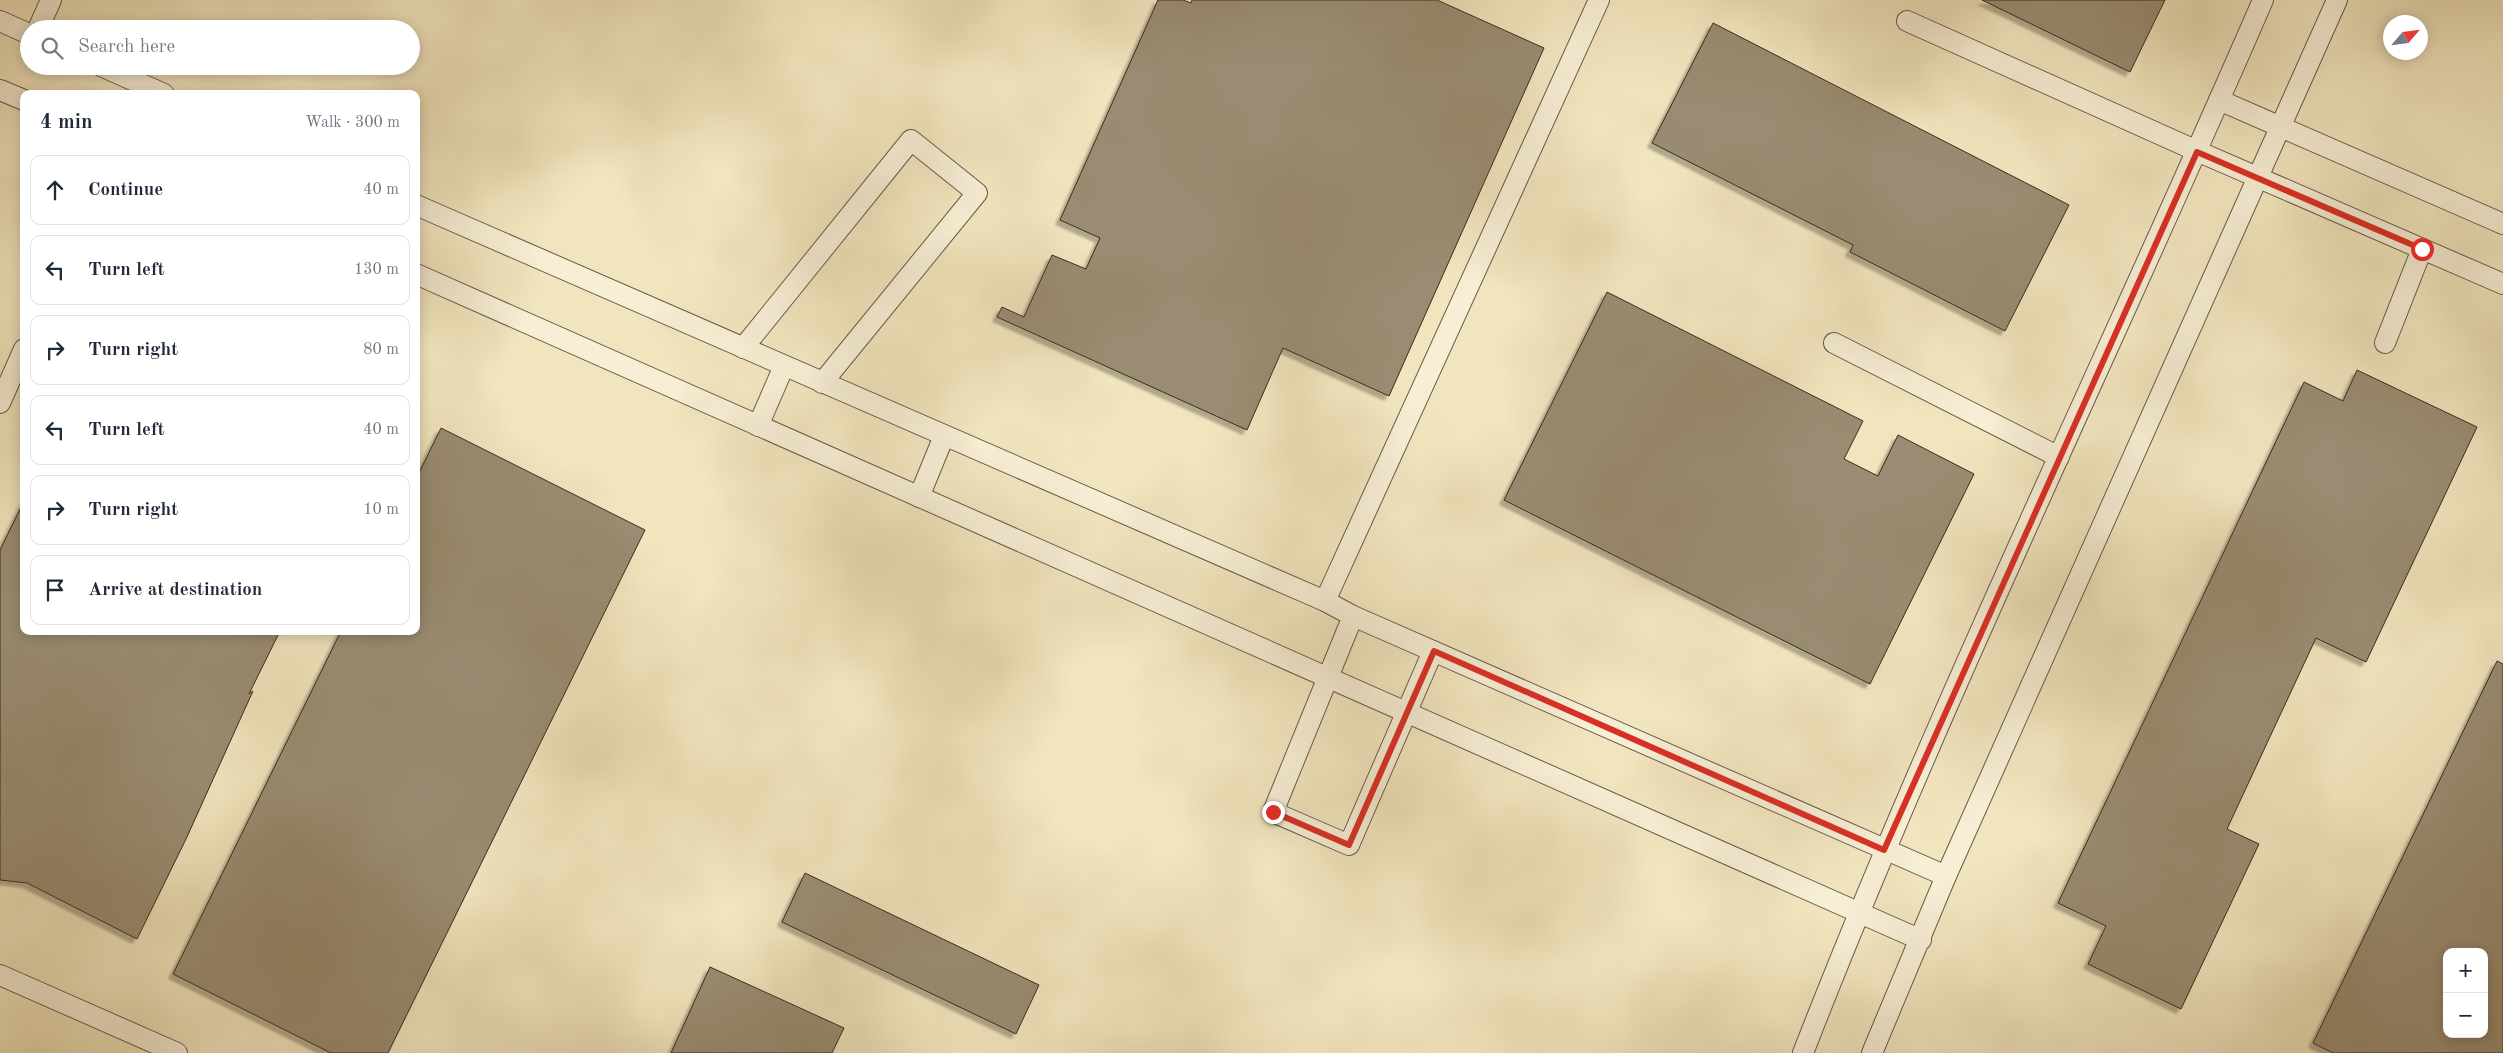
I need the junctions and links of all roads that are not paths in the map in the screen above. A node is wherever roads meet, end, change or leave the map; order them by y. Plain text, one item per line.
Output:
1 (51, 0) edge
2 (1599, 0) edge
3 (2262, 0) edge
4 (2337, 0) edge
5 (42, 20) edge
6 (1907, 21) dead end
7 (3, 29) edge
8 (20, 32) edge
9 (121, 75) edge
10 (0, 90) edge
11 (155, 90) edge
12 (20, 98) edge
13 (2219, 100) junction
14 (2282, 127) junction
15 (2197, 152) junction
16 (2259, 177) junction
17 (420, 207) edge
18 (2503, 224) edge
19 (2422, 249) junction
20 (420, 276) edge
21 (2503, 284) edge
22 (2384, 343) dead end
23 (1834, 344) dead end
24 (743, 348) junction
25 (20, 358) edge
26 (784, 366) junction
27 (822, 383) junction
28 (0, 403) edge
29 (758, 426) junction
30 (944, 436) junction
31 (2059, 457) junction
32 (919, 496) junction
33 (1326, 601) junction
34 (1353, 616) junction
35 (1434, 651) junction
36 (1329, 678) junction
37 (1407, 712) junction
38 (1884, 850) junction
39 (1946, 876) junction
40 (1858, 912) junction
41 (1920, 940) junction
42 (0, 975) edge
43 (1876, 1052) edge
44 (177, 1053) edge
45 (1804, 1053) edge

1 - 5 lane
2 - 33 lane
3 - 13 lane
4 - 14 lane
6 - 15 lane
7 - 8 lane
9 - 11 lane
10 - 12 lane
13 - 14 lane
13 - 15 lane
14 - 16 lane
14 - 18 lane
15 - 16 lane
15 - 31 lane
16 - 19 lane
16 - 39 lane
17 - 24 lane
19 - 21 lane
19 - 22 lane
20 - 29 lane
23 - 31 lane
24 - 26 lane
24 - 27 lane
25 - 28 lane
26 - 27 lane
26 - 29 lane
27 - 30 lane
29 - 32 lane
30 - 32 lane
30 - 33 lane
31 - 38 lane
32 - 36 lane
33 - 34 lane
34 - 35 lane
34 - 36 lane
35 - 37 lane
35 - 38 lane
36 - 37 lane
36 - 37 lane
37 - 40 lane
38 - 39 lane
38 - 40 lane
39 - 41 lane
40 - 41 lane
40 - 45 lane
41 - 43 lane
42 - 44 lane

